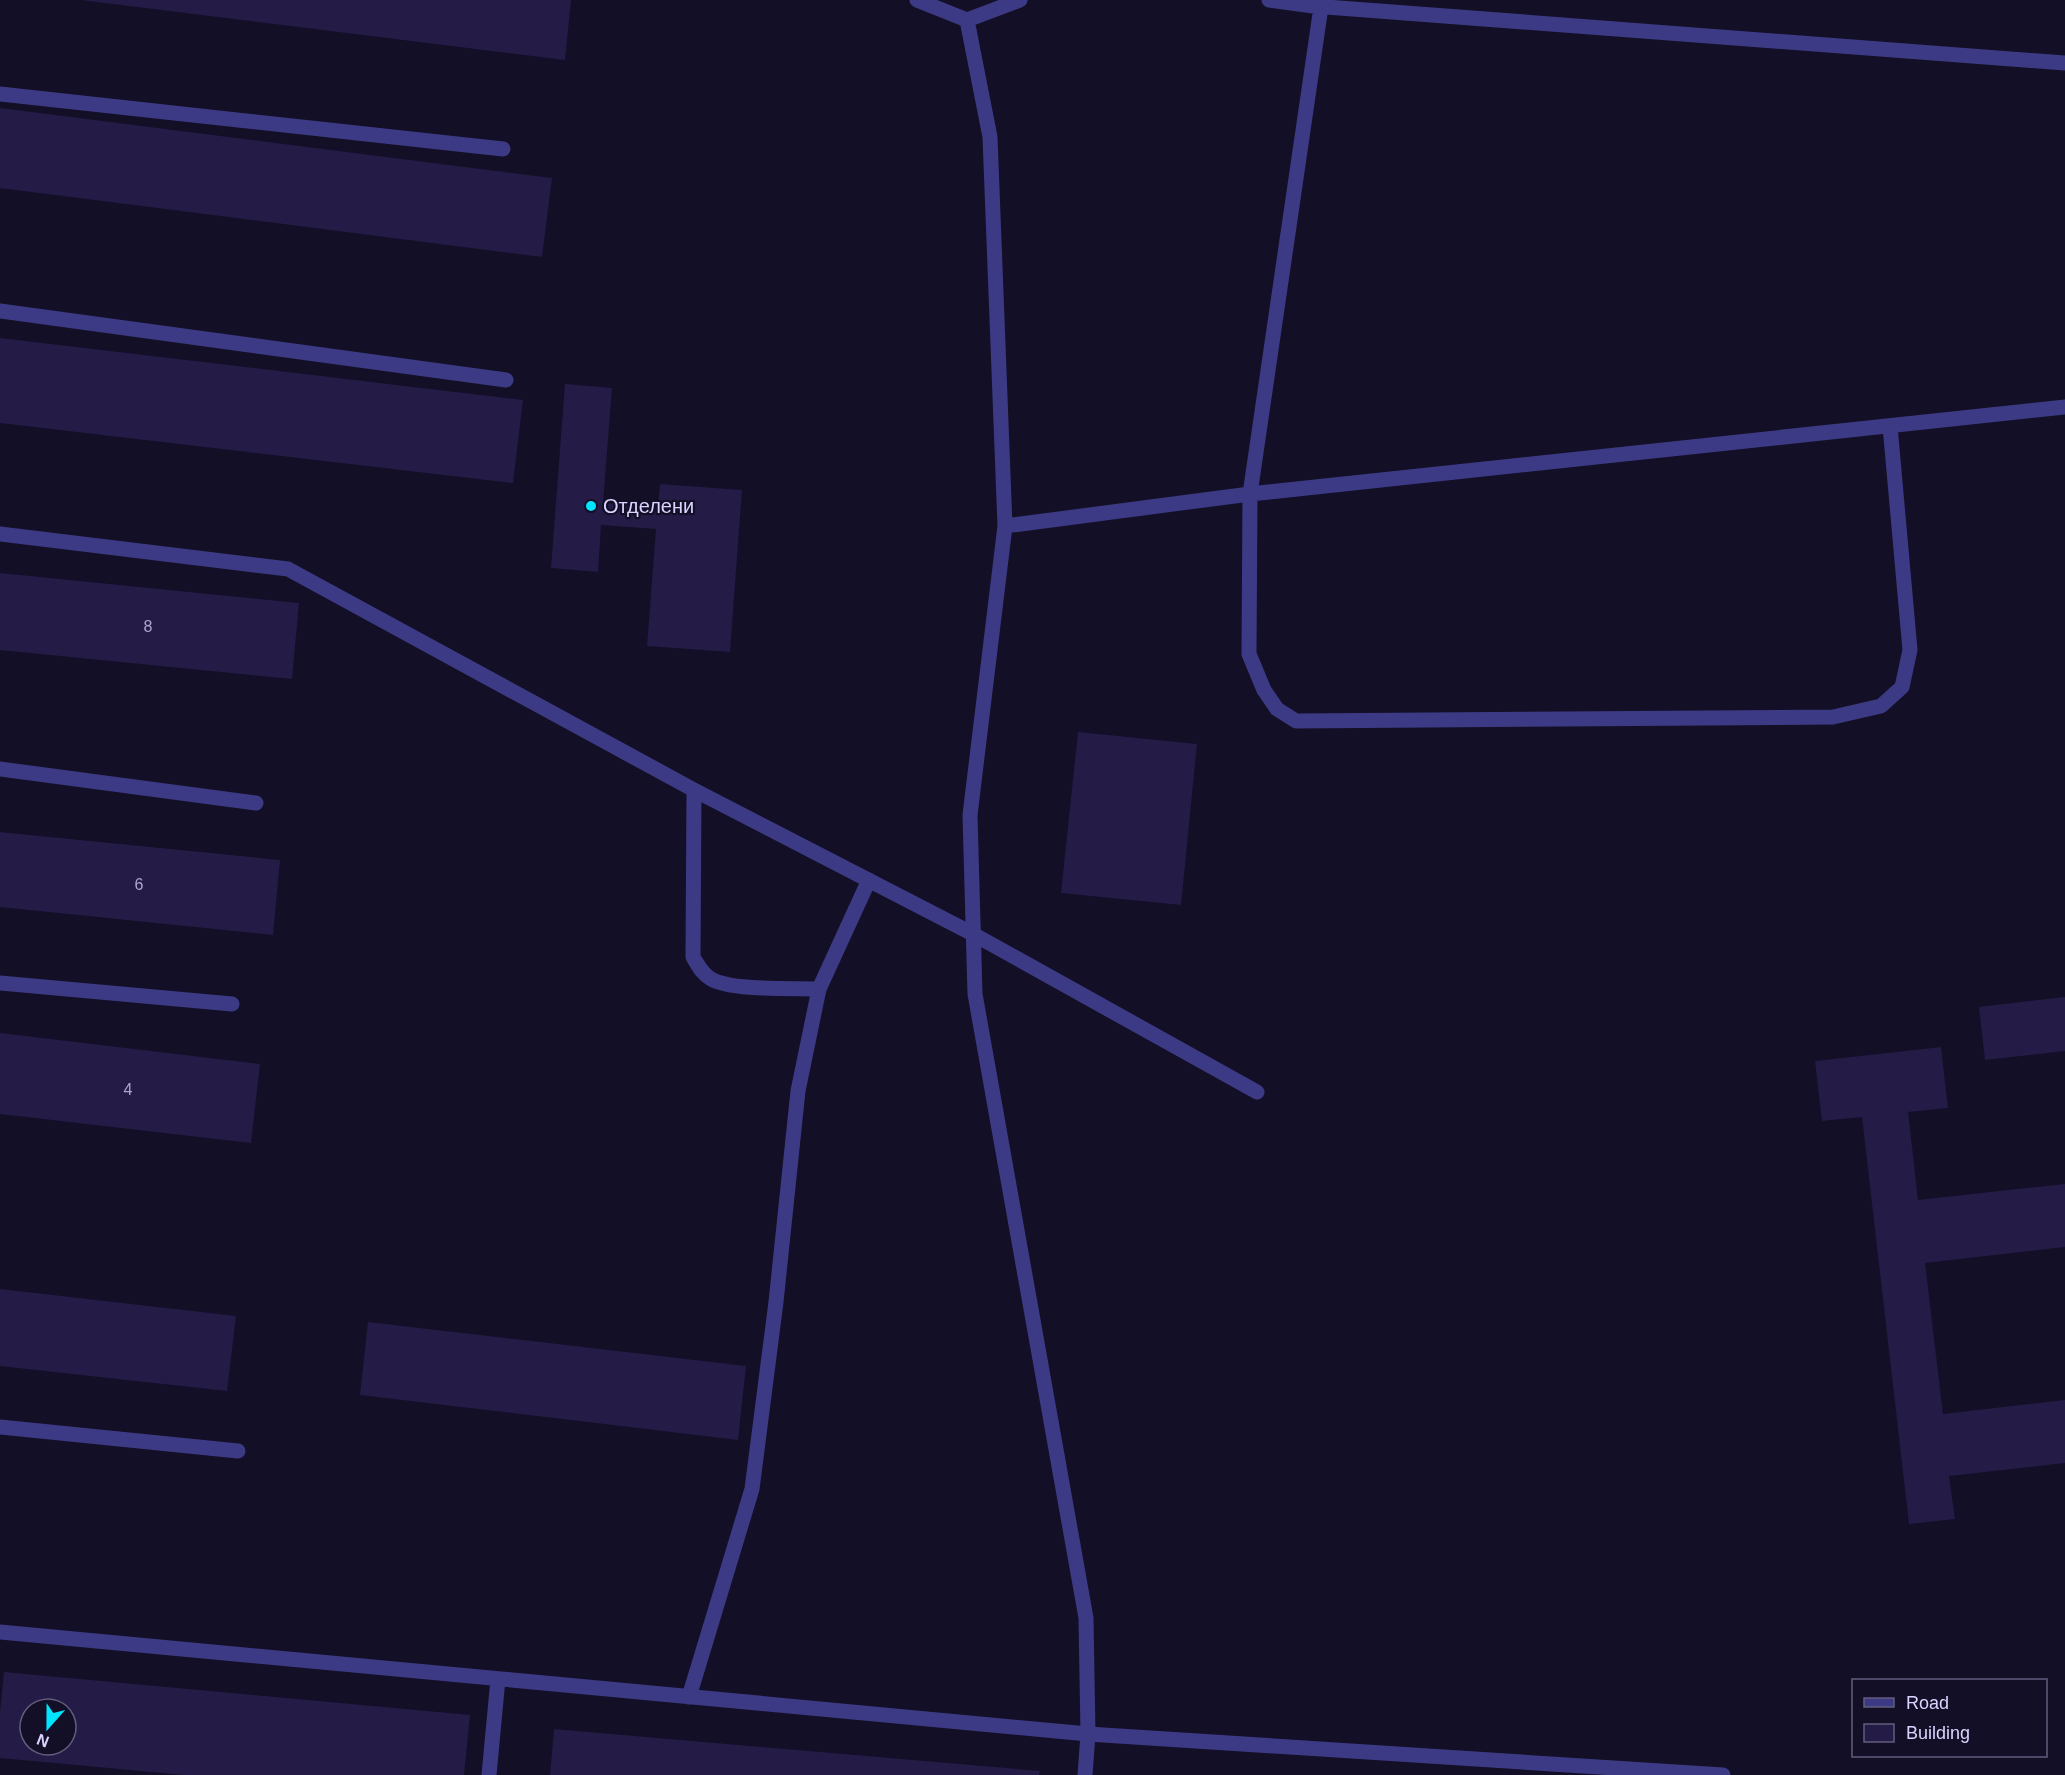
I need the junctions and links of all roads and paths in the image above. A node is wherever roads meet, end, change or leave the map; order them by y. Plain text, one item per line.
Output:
1 (917, 0) edge
2 (1020, 0) edge
3 (1269, 0) edge
4 (1321, 7) junction
5 (967, 20) junction
6 (2065, 63) edge
7 (0, 94) edge
8 (503, 149) dead end
9 (0, 311) edge
10 (506, 380) dead end
11 (2065, 407) edge
12 (1890, 426) junction
13 (1250, 494) junction
14 (1005, 526) junction
15 (0, 534) edge
16 (0, 769) edge
17 (694, 790) junction
18 (256, 803) dead end
19 (868, 880) junction
20 (973, 934) junction
21 (0, 983) edge
22 (819, 989) junction
23 (232, 1004) dead end
24 (1257, 1092) dead end
25 (0, 1427) edge
26 (238, 1450) dead end
27 (0, 1632) edge
28 (498, 1679) junction
29 (689, 1697) junction
30 (1088, 1734) junction
31 (489, 1775) edge
32 (1085, 1775) edge
33 (1723, 1775) edge

1 - 5 street
2 - 5 street
3 - 4 street
4 - 6 street
4 - 13 street
5 - 14 street
7 - 8 street
9 - 10 street
11 - 12 street
12 - 13 street
12 - 13 street
13 - 14 street
14 - 20 street
15 - 17 street
16 - 18 street
17 - 19 street
17 - 22 street
19 - 20 street
19 - 22 street
20 - 24 street
20 - 30 street
21 - 23 street
22 - 29 street
25 - 26 street
27 - 28 street
28 - 29 street
28 - 31 street
29 - 30 street
30 - 32 street
30 - 33 street

